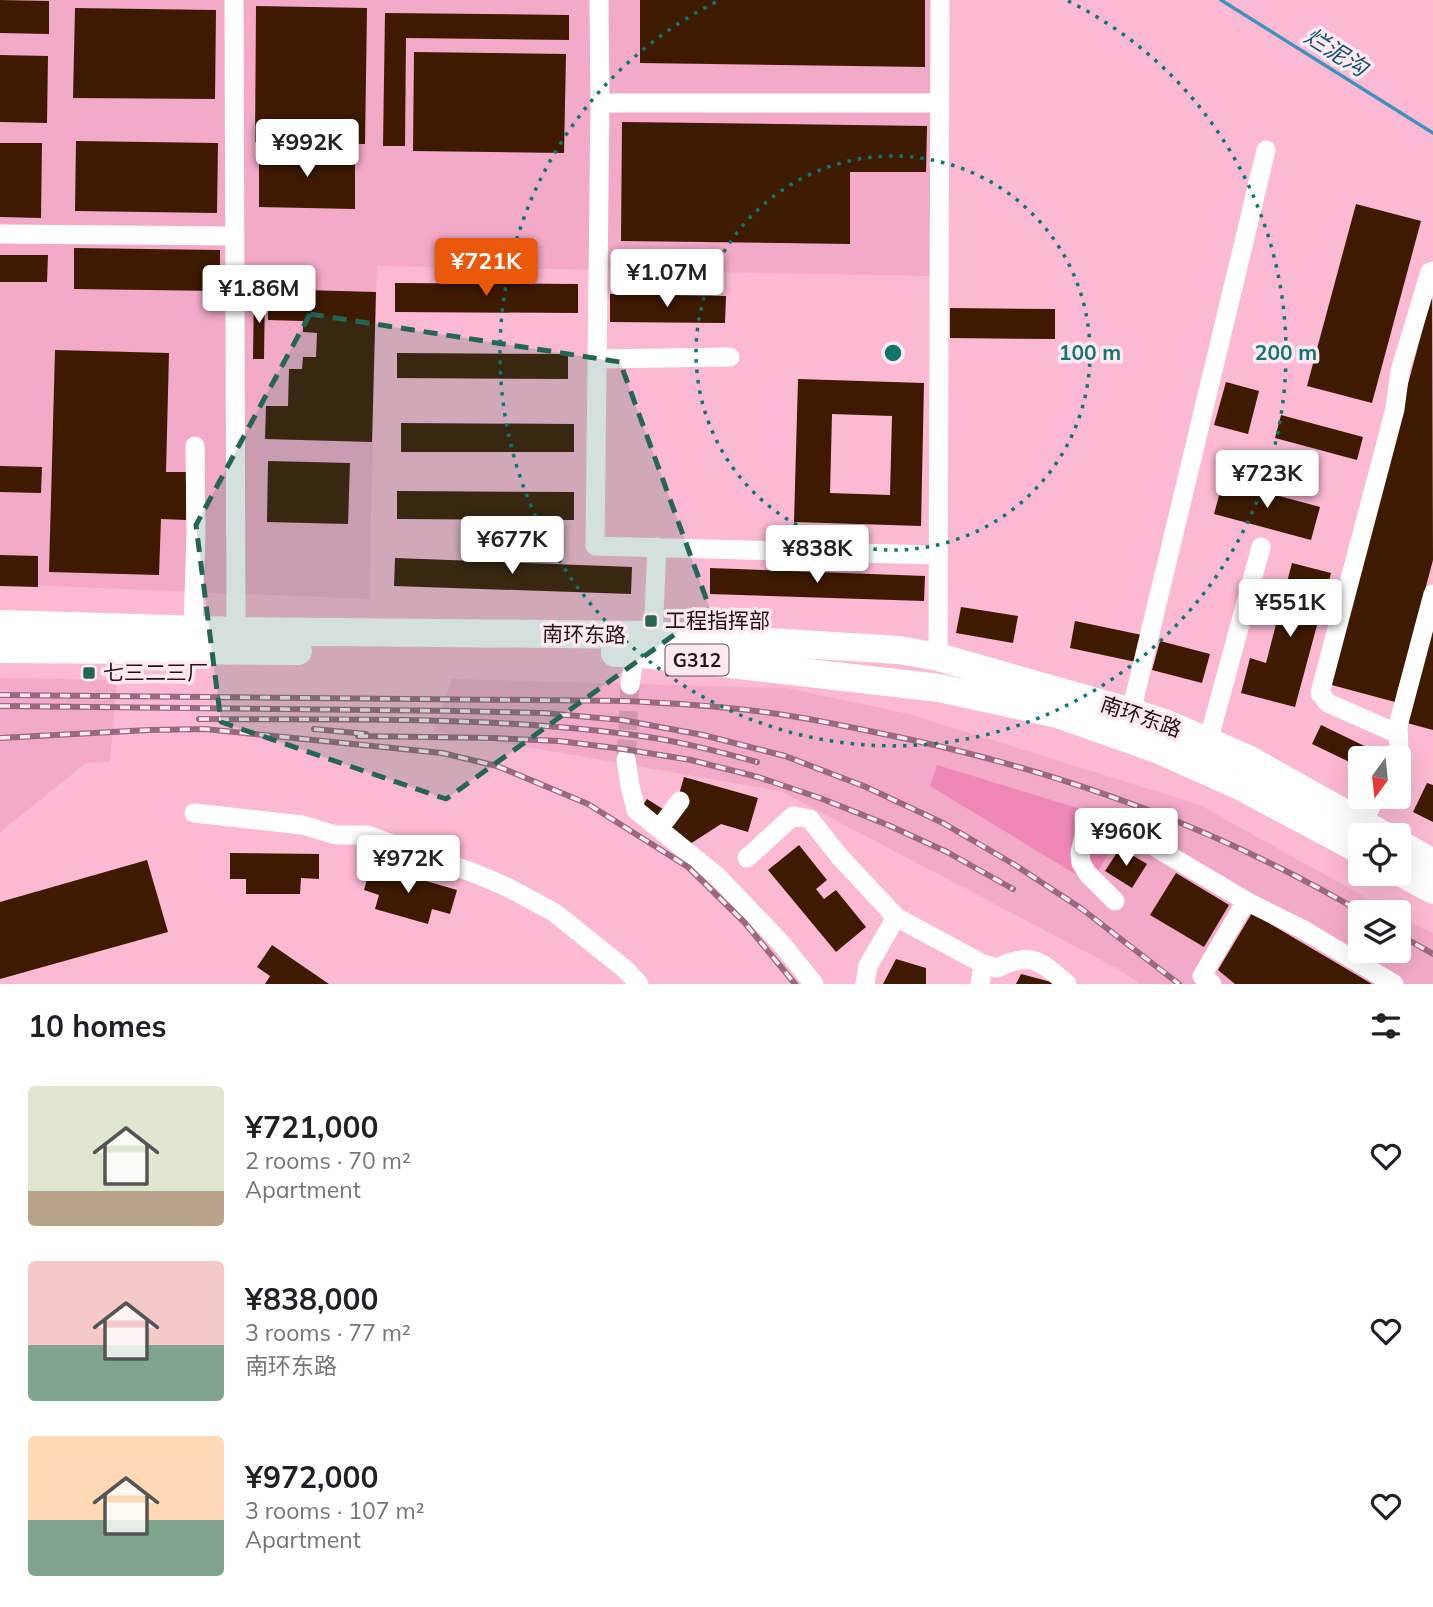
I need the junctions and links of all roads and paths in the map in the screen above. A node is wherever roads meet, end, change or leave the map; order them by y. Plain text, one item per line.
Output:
1 (234, 0) edge
2 (599, 0) edge
3 (940, 0) edge
4 (600, 103) junction
5 (939, 103) junction
6 (1266, 150) dead end
7 (0, 234) edge
8 (235, 236) junction
9 (1433, 271) edge
10 (730, 357) dead end
11 (597, 359) junction
12 (195, 446) dead end
13 (657, 547) junction
14 (1261, 547) dead end
15 (937, 555) junction
16 (1433, 594) edge
17 (0, 624) edge
18 (193, 630) junction
19 (236, 631) junction
20 (644, 644) junction
21 (0, 649) edge
22 (938, 657) junction
23 (629, 685) tunnel mouth
24 (1131, 712) junction
25 (1398, 734) junction
26 (1208, 742) junction
27 (1399, 746) edge
28 (626, 759) tunnel mouth
29 (680, 801) dead end
30 (194, 813) dead end
31 (1349, 823) edge
32 (1348, 828) edge
33 (659, 829) junction
34 (1411, 850) edge
35 (747, 858) dead end
36 (1433, 863) edge
37 (1411, 878) edge
38 (1433, 890) edge
39 (1115, 901) dead end
40 (1246, 901) junction
41 (896, 917) junction
42 (983, 964) junction
43 (639, 984) edge
44 (814, 984) edge
45 (864, 984) edge
46 (980, 984) edge
47 (1066, 984) edge
48 (1212, 984) edge
49 (1394, 984) edge

1 - 8 street
2 - 4 street
3 - 5 street
4 - 5 street
4 - 11 street
5 - 15 street
6 - 24 street
7 - 8 street
8 - 19 street
9 - 25 street
10 - 11 street
11 - 13 street
12 - 18 street
13 - 15 street
13 - 20 street
14 - 26 street
15 - 22 street
16 - 25 street
17 - 18 highway, 南环东路 / G312
18 - 19 highway, 南环东路 / G312
19 - 20 highway, 南环东路 / G312
20 - 21 highway, 南环东路 / G312
20 - 22 highway, 南环东路 / G312
20 - 23 street
20 - 32 highway, 南环东路 / G312
22 - 24 highway, 南环东路 / G312
24 - 26 highway, 南环东路 / G312
25 - 27 street
26 - 31 highway, 南环东路 / G312
28 - 33 street
29 - 33 street
30 - 43 street
33 - 44 street
34 - 36 highway
35 - 41 street
37 - 38 highway
39 - 40 street
40 - 48 street
40 - 49 street
41 - 42 street
41 - 45 street
42 - 46 street
42 - 47 street

